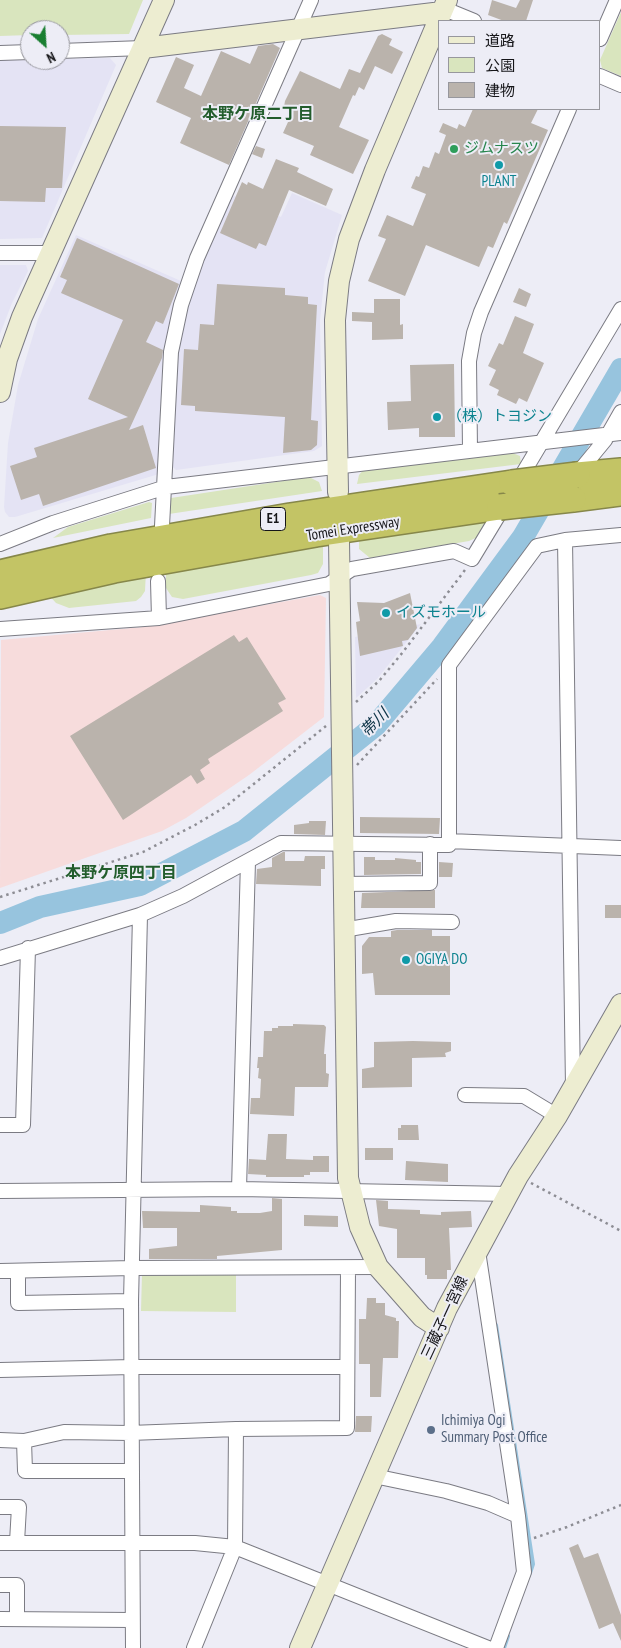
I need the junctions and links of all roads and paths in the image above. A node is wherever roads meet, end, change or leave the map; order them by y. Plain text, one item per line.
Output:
1 (164, 0) edge
2 (311, 0) edge
3 (617, 0) edge
4 (445, 6) edge
5 (439, 20) edge
6 (472, 20) edge
7 (438, 23) edge
8 (299, 29) junction
9 (601, 37) edge
10 (143, 48) junction
11 (70, 51) edge
12 (20, 52) edge
13 (0, 53) edge
14 (601, 76) edge
15 (621, 85) edge
16 (569, 110) edge
17 (0, 253) edge
18 (52, 253) junction
19 (621, 309) edge
20 (0, 392) edge
21 (621, 412) edge
22 (610, 434) edge
23 (545, 441) junction
24 (470, 450) junction
25 (338, 466) junction
26 (621, 471) edge
27 (166, 487) junction
28 (575, 487) junction
29 (338, 492) dead end
30 (621, 494) edge
31 (162, 526) dead end
32 (621, 535) edge
33 (339, 540) dead end
34 (564, 540) junction
35 (0, 544) edge
36 (472, 560) junction
37 (0, 573) edge
38 (37, 576) junction
39 (340, 577) junction
40 (158, 581) dead end
41 (0, 596) edge
42 (158, 618) junction
43 (0, 629) edge
44 (449, 665) junction
45 (341, 717) junction
46 (342, 775) junction
47 (449, 841) junction
48 (430, 844) junction
49 (343, 845) junction
50 (568, 845) junction
51 (621, 848) edge
52 (248, 861) junction
53 (343, 884) junction
54 (0, 897) edge
55 (140, 916) junction
56 (452, 922) dead end
57 (344, 930) junction
58 (28, 948) junction
59 (0, 958) edge
60 (621, 1004) edge
61 (573, 1088) junction
62 (464, 1095) dead end
63 (557, 1116) junction
64 (0, 1125) edge
65 (518, 1176) junction
66 (239, 1189) junction
67 (133, 1190) junction
68 (350, 1190) junction
69 (0, 1191) edge
70 (509, 1194) junction
71 (621, 1231) edge
72 (478, 1252) junction
73 (378, 1267) junction
74 (132, 1268) junction
75 (348, 1269) junction
76 (0, 1271) edge
77 (18, 1271) junction
78 (131, 1301) junction
79 (439, 1328) junction
80 (132, 1367) junction
81 (347, 1368) junction
82 (0, 1370) edge
83 (236, 1429) junction
84 (130, 1433) junction
85 (0, 1440) edge
86 (24, 1441) junction
87 (130, 1472) junction
88 (374, 1476) junction
89 (621, 1505) edge
90 (0, 1507) edge
91 (518, 1516) junction
92 (0, 1542) edge
93 (17, 1542) junction
94 (520, 1542) junction
95 (131, 1543) junction
96 (235, 1547) junction
97 (328, 1583) junction
98 (0, 1585) edge
99 (0, 1619) edge
100 (18, 1619) junction
101 (132, 1620) junction
102 (133, 1648) edge
103 (194, 1648) edge
104 (300, 1648) edge
105 (488, 1648) edge
106 (496, 1648) edge

1 - 10 street
2 - 8 street
3 - 9 street
4 - 5 street
4 - 6 street
4 - 8 street
7 - 25 street
8 - 10 street
8 - 27 street
10 - 11 street
10 - 18 street
12 - 13 street
14 - 15 street
16 - 24 street
17 - 18 street
18 - 20 street
19 - 23 street
21 - 22 street
22 - 23 street
22 - 28 street
23 - 24 street
23 - 36 street
24 - 25 street
25 - 27 street
25 - 29 street
26 - 28 highway, Tomei Expressway
27 - 31 street
27 - 35 street
28 - 30 highway, Tomei Expressway
28 - 38 highway, Tomei Expressway / E1, bridge
28 - 38 highway, Tomei Expressway / E1, bridge
32 - 34 street
33 - 39 street
34 - 44 street
34 - 50 street
36 - 39 street
36 - 45 path
37 - 38 highway, Tomei Expressway / E1
38 - 41 highway, Tomei Expressway / E1
39 - 42 street
39 - 45 street
40 - 42 street
42 - 43 street
44 - 46 path
44 - 47 street
45 - 46 street
45 - 54 path
46 - 49 street
47 - 48 street
47 - 50 street
48 - 49 street
48 - 53 street
49 - 52 street
49 - 53 street
50 - 51 street
50 - 61 street
52 - 55 street
52 - 66 street
53 - 57 street
55 - 58 street
55 - 67 street
56 - 57 street
57 - 68 street
58 - 59 street
58 - 64 street
60 - 61 street, 三蔵子一宮線
61 - 63 street, 三蔵子一宮線
62 - 63 street
63 - 65 street, 三蔵子一宮線
65 - 70 street, 三蔵子一宮線
65 - 71 path
66 - 67 street
66 - 68 street
67 - 69 street
67 - 74 street
68 - 70 street
68 - 73 street
70 - 72 street, 三蔵子一宮線
72 - 79 street, 三蔵子一宮線
72 - 91 street
73 - 75 street
73 - 79 street
74 - 75 street
74 - 77 street
74 - 78 street
75 - 81 street
76 - 77 street
77 - 78 street
78 - 80 street
79 - 88 street, 三蔵子一宮線
80 - 81 street
80 - 82 street
80 - 84 street
81 - 83 street
83 - 84 street
83 - 96 street
84 - 86 street
84 - 87 street
85 - 86 street
86 - 87 street
87 - 95 street
88 - 91 street
88 - 97 street, 三蔵子一宮線
89 - 94 path
90 - 93 street
91 - 94 street
92 - 93 street
93 - 95 street
94 - 106 street
95 - 96 street
95 - 101 street
96 - 97 street
96 - 103 street
97 - 104 street, 三蔵子一宮線
97 - 105 street
98 - 100 street
99 - 100 street
100 - 101 street
101 - 102 street

